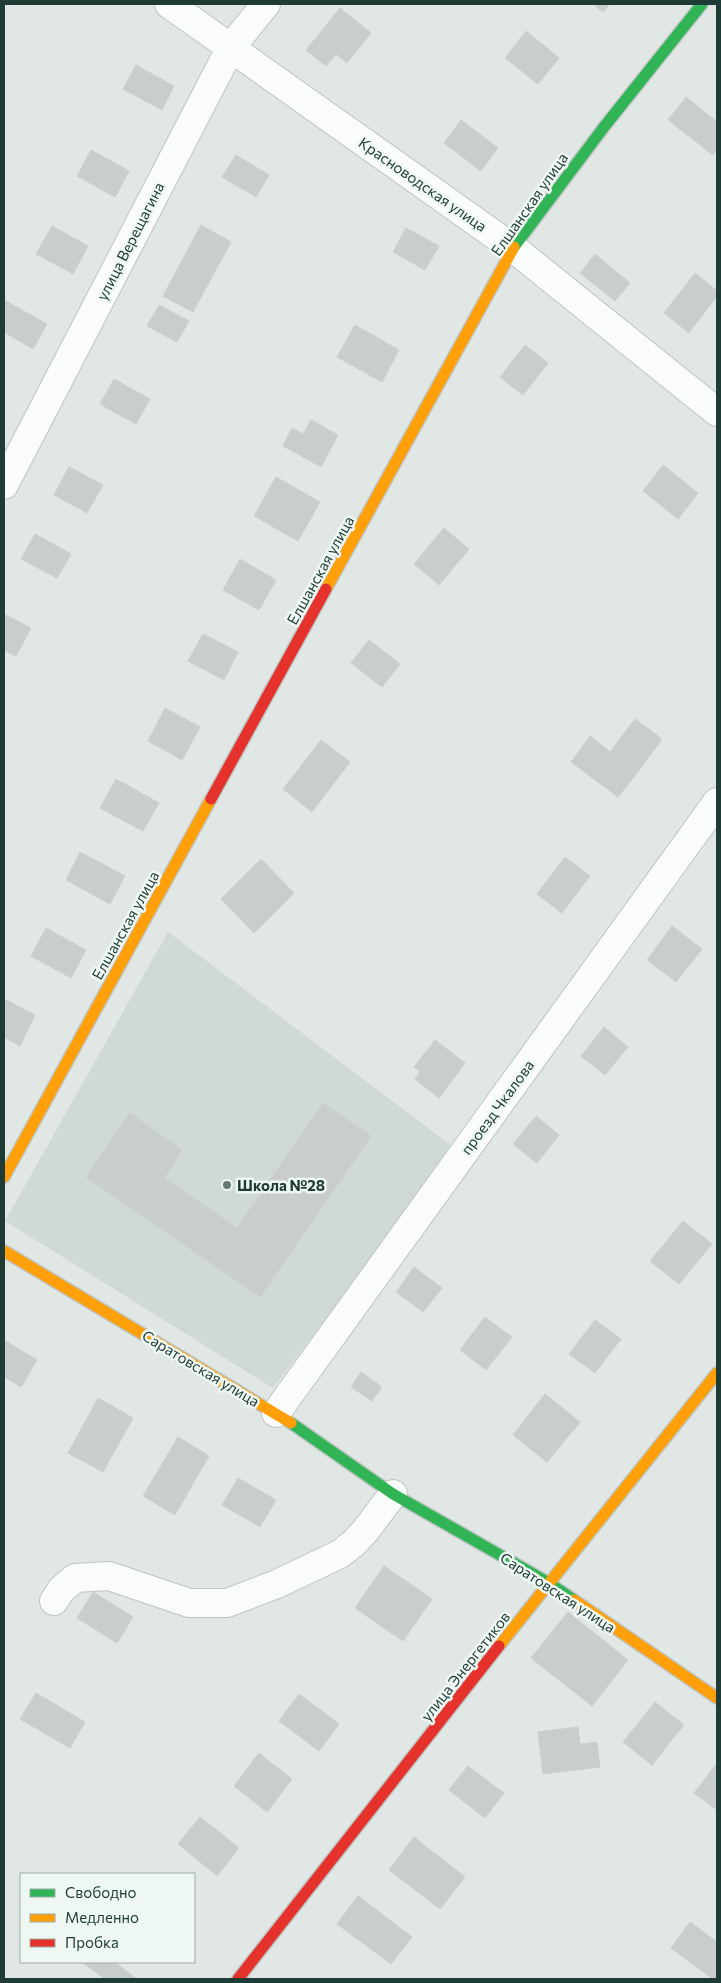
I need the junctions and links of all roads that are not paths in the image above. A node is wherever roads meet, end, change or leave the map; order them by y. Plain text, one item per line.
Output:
1 (169, 4) edge
2 (266, 4) edge
3 (702, 4) edge
4 (231, 47) junction
5 (513, 248) junction
6 (717, 412) edge
7 (4, 485) edge
8 (717, 802) edge
9 (4, 1177) edge
10 (4, 1251) edge
11 (717, 1373) edge
12 (276, 1413) junction
13 (393, 1494) junction
14 (549, 1583) junction
15 (54, 1601) dead end
16 (717, 1698) edge
17 (238, 1979) edge

1 - 4 street, Красноводская улица
2 - 4 street, улица Верещагина
3 - 5 main road, Елшанская улица
4 - 5 street, Красноводская улица
4 - 7 street, улица Верещагина
5 - 6 street, Красноводская улица
5 - 9 main road, Елшанская улица
8 - 12 street, проезд Чкалова
10 - 12 main road, Саратовская улица
11 - 14 main road, улица Энергетиков
12 - 13 main road, Саратовская улица
13 - 14 main road, Саратовская улица
13 - 15 street
14 - 16 main road, Саратовская улица
14 - 17 main road, улица Энергетиков

